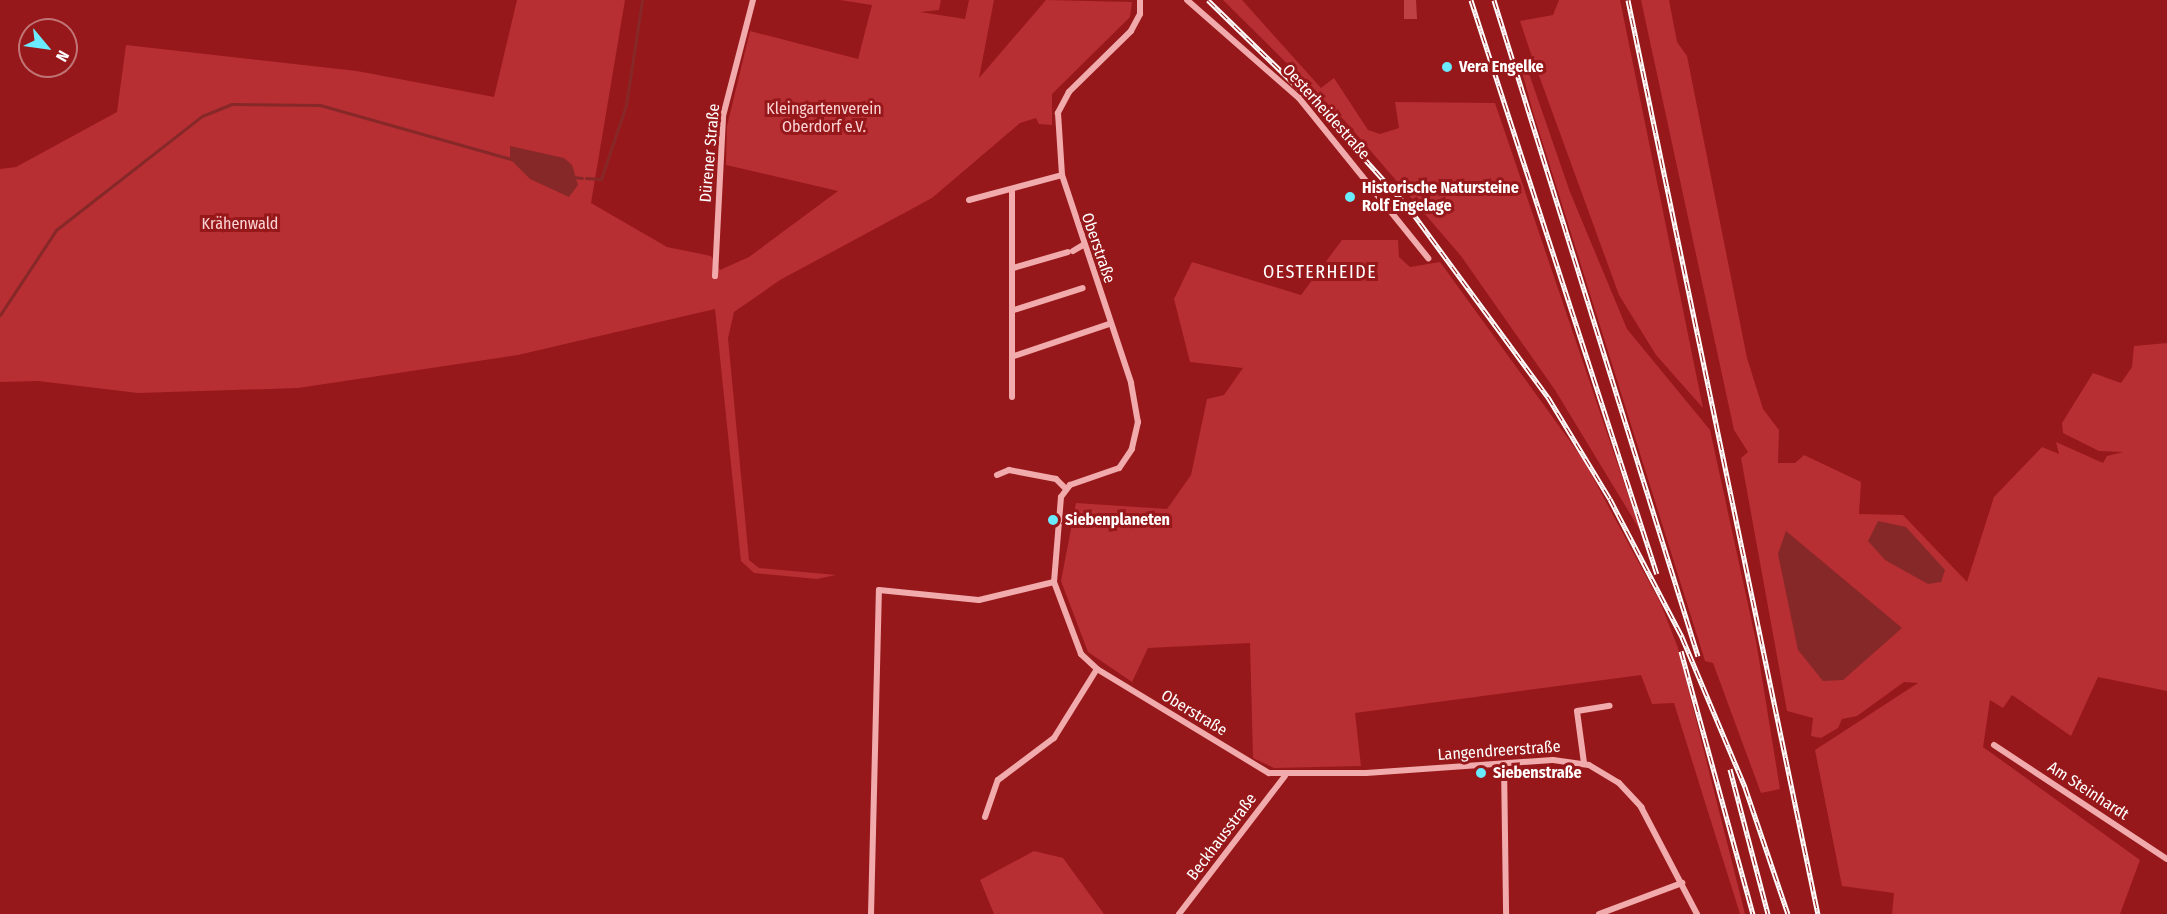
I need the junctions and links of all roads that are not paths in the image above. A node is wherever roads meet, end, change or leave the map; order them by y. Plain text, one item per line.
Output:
1 (753, 0) edge
2 (1140, 0) edge
3 (1187, 0) edge
4 (1062, 175) junction
5 (1012, 189) junction
6 (969, 200) dead end
7 (1083, 245) junction
8 (1428, 258) dead end
9 (1014, 268) junction
10 (715, 276) dead end
11 (1083, 288) dead end
12 (1014, 310) junction
13 (1109, 324) junction
14 (1014, 356) junction
15 (1012, 397) dead end
16 (997, 476) dead end
17 (1065, 488) junction
18 (1054, 582) junction
19 (1096, 669) junction
20 (1610, 706) dead end
21 (1994, 745) dead end
22 (1584, 763) junction
23 (1504, 764) junction
24 (1366, 773) joint
25 (1285, 776) junction
26 (985, 817) dead end
27 (2167, 859) edge
28 (1682, 884) junction
29 (871, 914) edge
30 (1179, 914) edge
31 (1506, 914) edge
32 (1599, 914) edge
33 (1697, 914) edge

1 - 10 street, Dürener Straße
2 - 4 street, Oberstraße
3 - 8 street, Oesterheidestraße
4 - 5 street
4 - 7 street, Oberstraße
5 - 6 street
5 - 9 street
7 - 9 street
7 - 13 street, Oberstraße
9 - 12 street
11 - 12 street
12 - 14 street
13 - 14 street
13 - 17 street, Oberstraße
14 - 15 street
16 - 17 street
17 - 18 street, Oberstraße
18 - 19 street, Oberstraße
18 - 29 street
19 - 25 street, Oberstraße
19 - 26 street
20 - 22 street
21 - 27 street, Am Steinhardt
22 - 23 street, Langendreerstraße
22 - 28 street, Langendreerstraße
23 - 24 street, Langendreerstraße
23 - 31 street
24 - 25 street, Oberstraße
25 - 30 street, Beckhausstraße
28 - 32 street
28 - 33 street, Langendreerstraße

